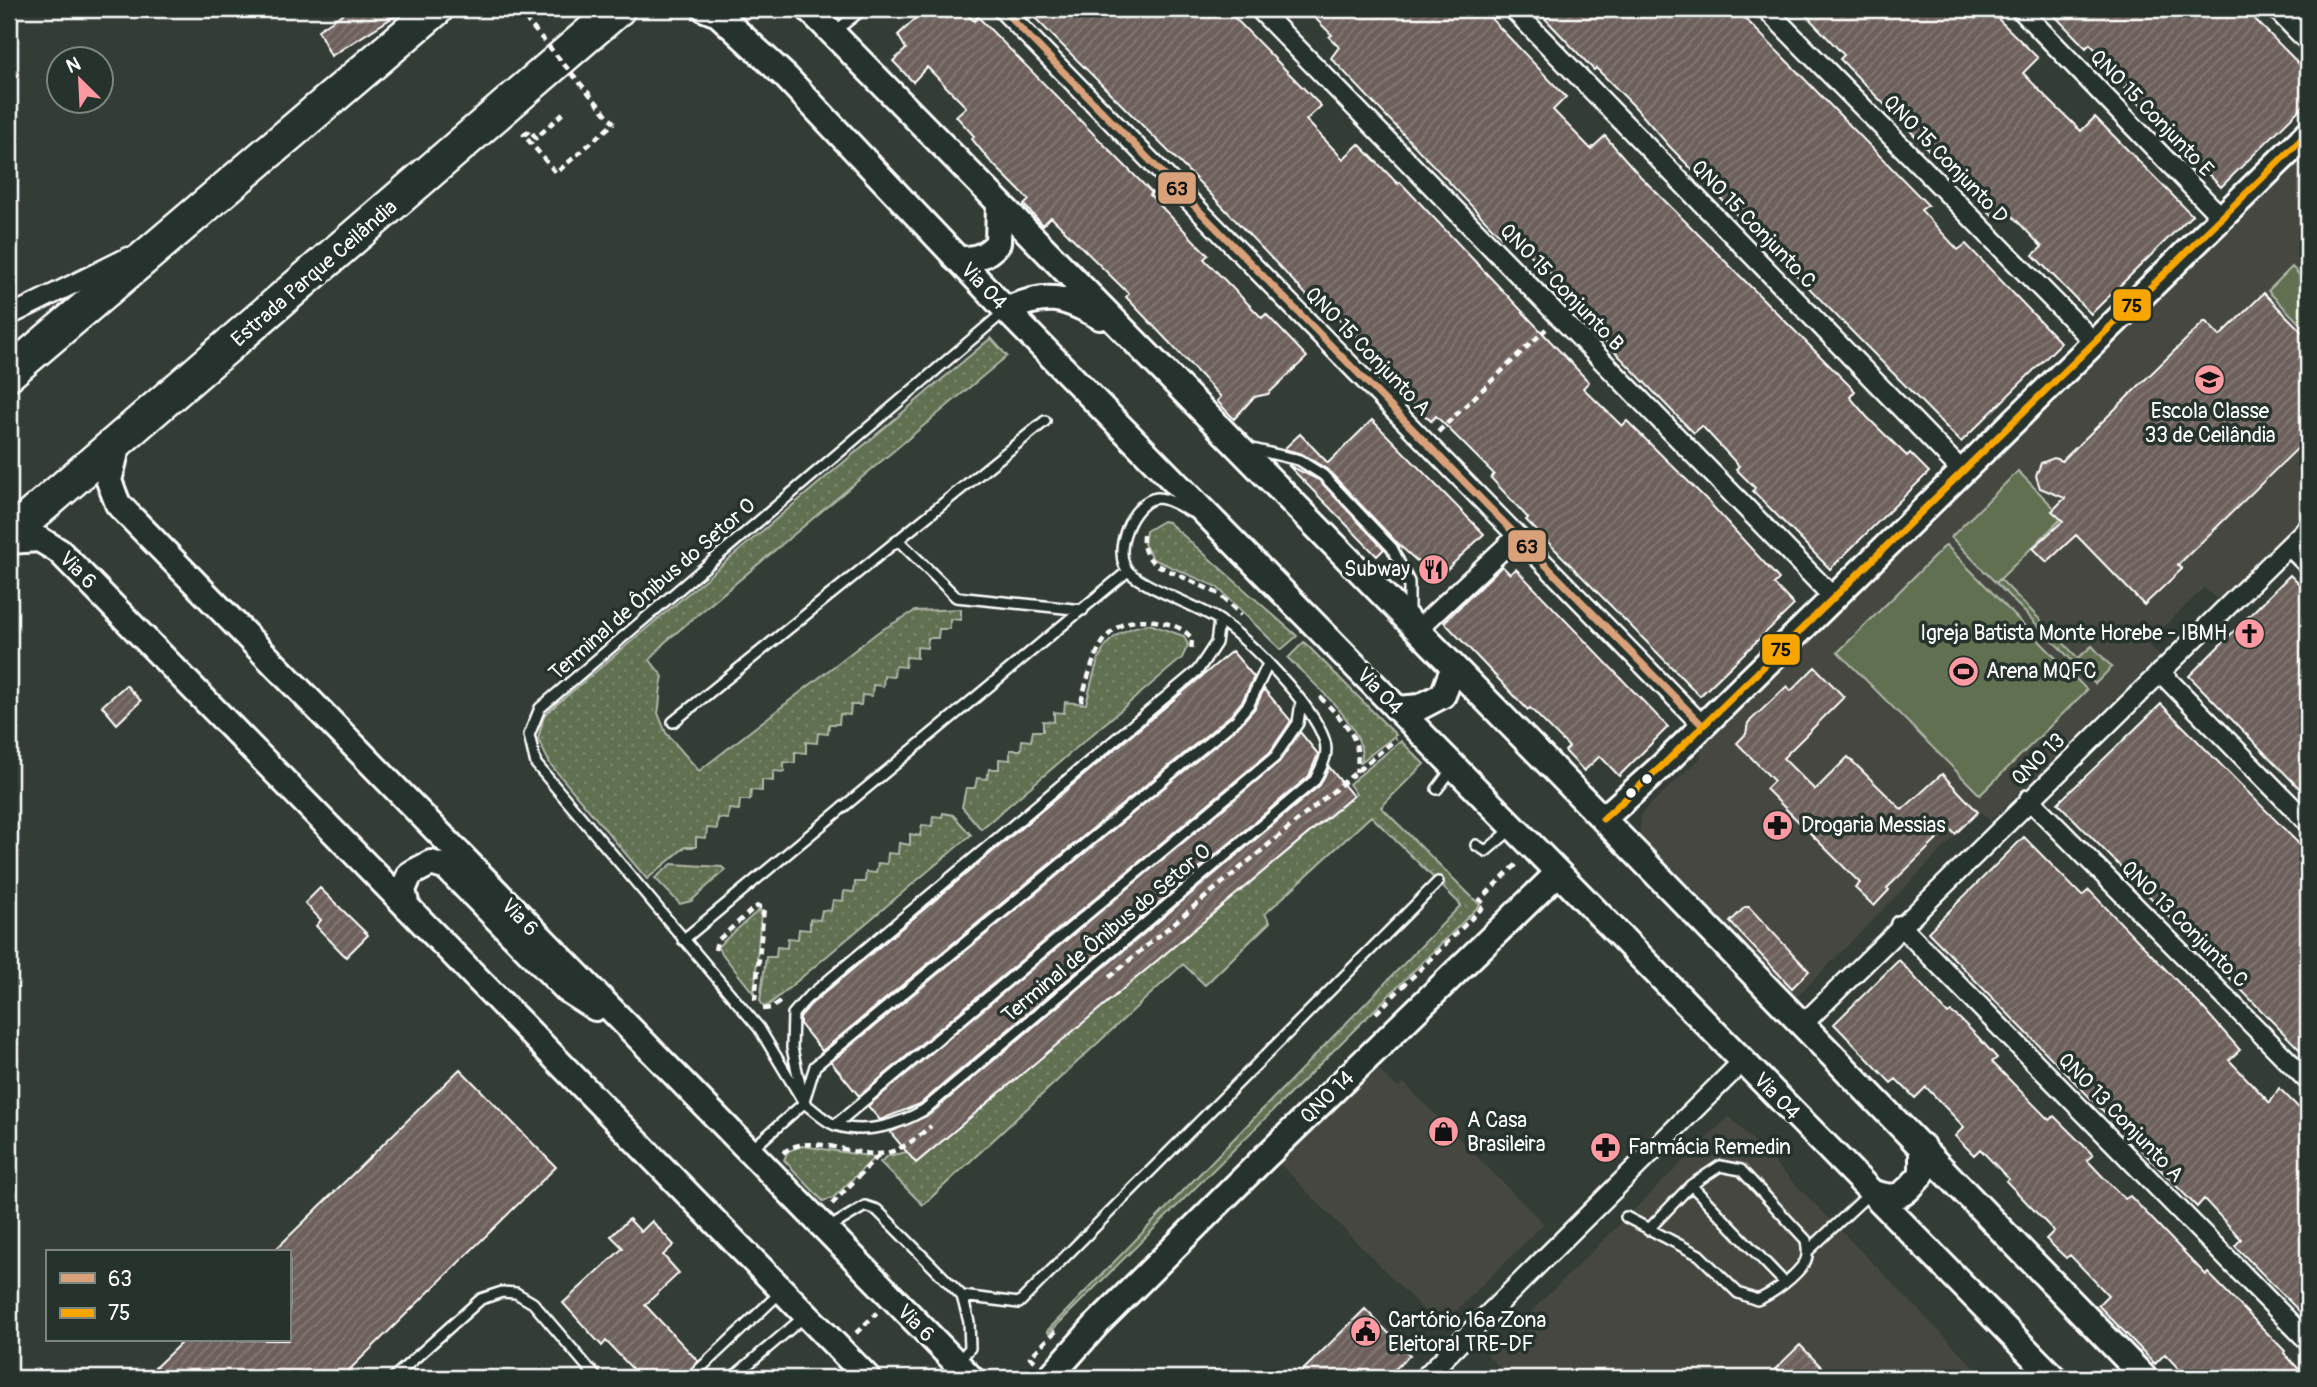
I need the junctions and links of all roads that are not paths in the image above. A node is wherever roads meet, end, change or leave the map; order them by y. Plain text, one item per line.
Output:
1 (436, 9) edge
2 (618, 9) edge
3 (705, 9) edge
4 (809, 9) edge
5 (863, 9) edge
6 (1002, 9) edge
7 (1259, 9) edge
8 (1513, 9) edge
9 (1766, 9) edge
10 (2020, 9) edge
11 (2276, 9) edge
12 (833, 33) junction
13 (2308, 41) edge
14 (2308, 133) edge
15 (999, 204) junction
16 (2222, 218) junction
17 (166, 239) junction
18 (956, 258) junction
19 (1006, 310) junction
20 (9, 316) edge
21 (1122, 330) junction
22 (2094, 342) junction
23 (9, 373) edge
24 (1045, 421) dead end
25 (120, 440) junction
26 (1235, 445) junction
27 (1963, 472) junction
28 (2308, 527) edge
29 (1221, 528) junction
30 (9, 534) edge
31 (1517, 536) junction
32 (898, 540) junction
33 (9, 541) edge
34 (2289, 546) junction
35 (2308, 565) edge
36 (1128, 571) junction
37 (1833, 597) junction
38 (1083, 610) junction
39 (1219, 621) junction
40 (1413, 627) junction
41 (1268, 664) junction
42 (1453, 669) junction
43 (2160, 672) junction
44 (1301, 702) junction
45 (1398, 709) junction
46 (673, 722) dead end
47 (1702, 725) junction
48 (1454, 766) junction
49 (1437, 789) dead end
50 (2029, 799) junction
51 (1603, 819) junction
52 (2308, 822) edge
53 (1508, 833) junction
54 (1476, 845) dead end
55 (1558, 873) junction
56 (1438, 882) dead end
57 (407, 906) junction
58 (1900, 925) junction
59 (683, 940) junction
60 (1802, 1025) junction
61 (633, 1033) junction
62 (1743, 1061) junction
63 (2308, 1081) edge
64 (804, 1103) junction
65 (835, 1125) junction
66 (1922, 1146) junction
67 (750, 1151) junction
68 (1691, 1185) junction
69 (1871, 1192) junction
70 (1626, 1217) dead end
71 (826, 1230) junction
72 (1648, 1230) junction
73 (1808, 1251) junction
74 (1784, 1282) junction
75 (782, 1291) junction
76 (962, 1296) junction
77 (806, 1315) junction
78 (1098, 1323) junction
79 (2308, 1341) edge
80 (964, 1371) edge
81 (393, 1378) edge
82 (597, 1378) edge
83 (690, 1378) edge
84 (732, 1378) edge
85 (869, 1378) edge
86 (1033, 1378) edge
87 (1049, 1378) edge
88 (1424, 1378) edge
89 (2054, 1378) edge
90 (2145, 1378) edge

1 - 17 highway
2 - 25 highway, Estrada Parque Ceilândia
3 - 18 main road, Via O4
4 - 12 main road
5 - 12 lane
6 - 31 street, QNO 15 Conjunto A
7 - 37 street, QNO 15 Conjunto B
8 - 27 street, QNO 15 Conjunto C
9 - 22 street, QNO 15 Conjunto D
10 - 16 street, QNO 15 Conjunto E
11 - 13 street
12 - 15 main road
14 - 16 main road
15 - 18 main road
15 - 21 main road
16 - 22 main road
17 - 20 street
17 - 23 highway
18 - 19 main road, Via O4
19 - 21 main road
19 - 29 main road, Via O4
19 - 59 lane, Terminal de Ônibus do Setor O
21 - 26 main road
22 - 27 main road
24 - 32 lane
25 - 30 highway, Estrada Parque Ceilândia
25 - 61 main road, Via 6
26 - 40 main road
26 - 40 lane
27 - 37 main road
28 - 34 street, QNO 13
29 - 36 lane
29 - 45 main road, Via O4
31 - 40 street
31 - 47 street, QNO 15 Conjunto A
32 - 38 lane
32 - 46 lane
33 - 57 main road, Via 6
34 - 35 street
34 - 43 street, QNO 13
36 - 38 lane
36 - 39 lane, Terminal de Ônibus do Setor O
37 - 47 main road
38 - 59 lane
39 - 41 lane, Terminal de Ônibus do Setor O
39 - 64 lane
40 - 42 main road
41 - 44 lane, Terminal de Ônibus do Setor O
41 - 64 lane
42 - 45 main road
42 - 51 main road
43 - 50 street, QNO 13
43 - 52 street
44 - 65 lane, Terminal de Ônibus do Setor O
44 - 65 lane, Terminal de Ônibus do Setor O
45 - 48 main road, Via O4
47 - 51 main road
48 - 49 lane
48 - 53 main road, Via O4
50 - 58 street, QNO 13
50 - 63 street, QNO 13 Conjunto C
51 - 60 main road
53 - 54 lane
53 - 55 main road, Via O4
55 - 62 main road, Via O4
55 - 78 main road, QNO 14
56 - 76 lane
57 - 61 main road
57 - 75 main road, Via 6
58 - 60 street, QNO 13
58 - 79 street, QNO 13 Conjunto A
59 - 64 lane, Terminal de Ônibus do Setor O
60 - 66 main road
61 - 67 main road, Via 6
62 - 69 main road, Via O4
62 - 88 street
64 - 65 lane, Terminal de Ônibus do Setor O
64 - 67 lane
66 - 69 main road
66 - 90 main road
67 - 71 main road, Via 6
68 - 72 lane
68 - 73 lane
68 - 74 lane
69 - 73 lane
69 - 89 main road, Via O4
70 - 72 lane
71 - 76 lane
71 - 80 main road, Via 6
72 - 74 lane
73 - 74 lane
75 - 77 main road, Via 6
75 - 83 lane
76 - 80 lane
77 - 84 lane
77 - 85 main road, Via 6
78 - 86 main road, QNO 14
78 - 87 main road, QNO 14
81 - 82 lane

